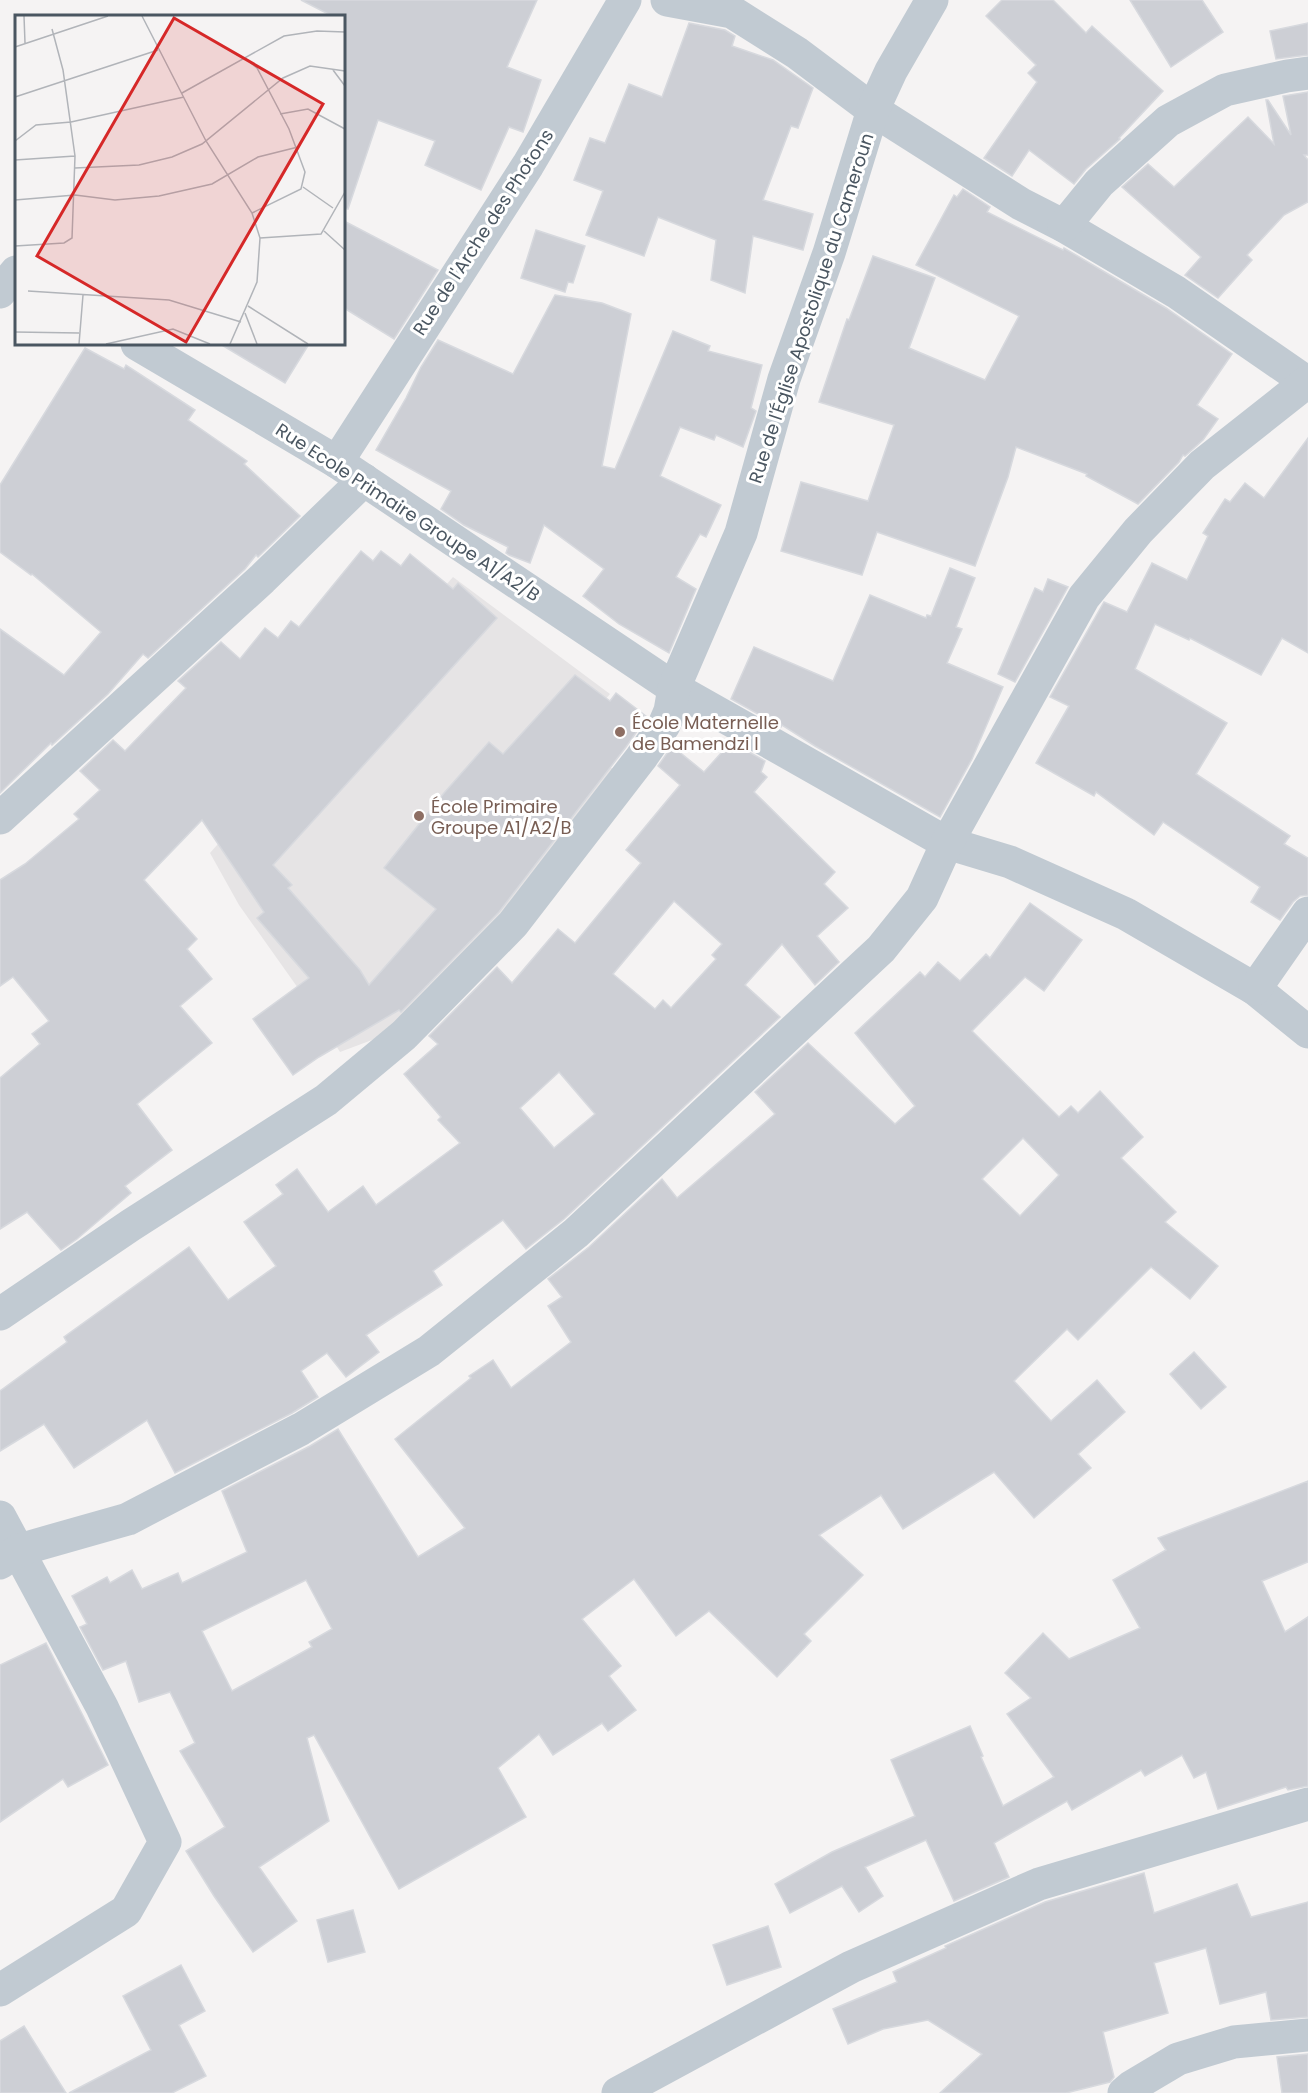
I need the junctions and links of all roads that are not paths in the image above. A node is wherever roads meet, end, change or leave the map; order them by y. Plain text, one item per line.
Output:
1 (625, 0) edge
2 (667, 0) edge
3 (932, 0) edge
4 (1308, 73) edge
5 (873, 110) junction
6 (1064, 226) junction
7 (0, 262) edge
8 (15, 271) edge
9 (15, 273) edge
10 (0, 292) edge
11 (139, 345) edge
12 (1307, 382) edge
13 (337, 462) junction
14 (364, 480) junction
15 (674, 688) junction
16 (0, 818) edge
17 (947, 843) junction
18 (1308, 913) edge
19 (1256, 989) junction
20 (1308, 1032) edge
21 (0, 1314) edge
22 (0, 1517) edge
23 (9, 1556) edge
24 (1308, 1804) edge
25 (0, 1990) edge
26 (1308, 2035) edge
27 (618, 2093) edge
28 (1125, 2093) edge

1 - 13 street, Rue de l'Arche des Photons
2 - 5 street
3 - 5 street, Rue de l'Église Apostolique du Cameroun
4 - 6 street
5 - 6 street
5 - 15 street, Rue de l'Église Apostolique du Cameroun
6 - 12 street
7 - 8 street
9 - 10 street
11 - 13 street, Rue Ecole Primaire Groupe A1/A2/B
12 - 17 street
13 - 14 street, Rue Ecole Primaire Groupe A1/A2/B
14 - 15 street, Rue Ecole Primaire Groupe A1/A2/B
14 - 16 street
15 - 17 street, Rue Ecole Primaire Groupe A1/A2/B
15 - 21 street, Rue de l'Église Apostolique du Cameroun
17 - 19 street, Rue Ecole Primaire Groupe A1/A2/B
17 - 23 street
18 - 19 street
19 - 20 street, Rue Ecole Primaire Groupe A1/A2/B
22 - 23 street
23 - 25 street
24 - 27 street
26 - 28 street

